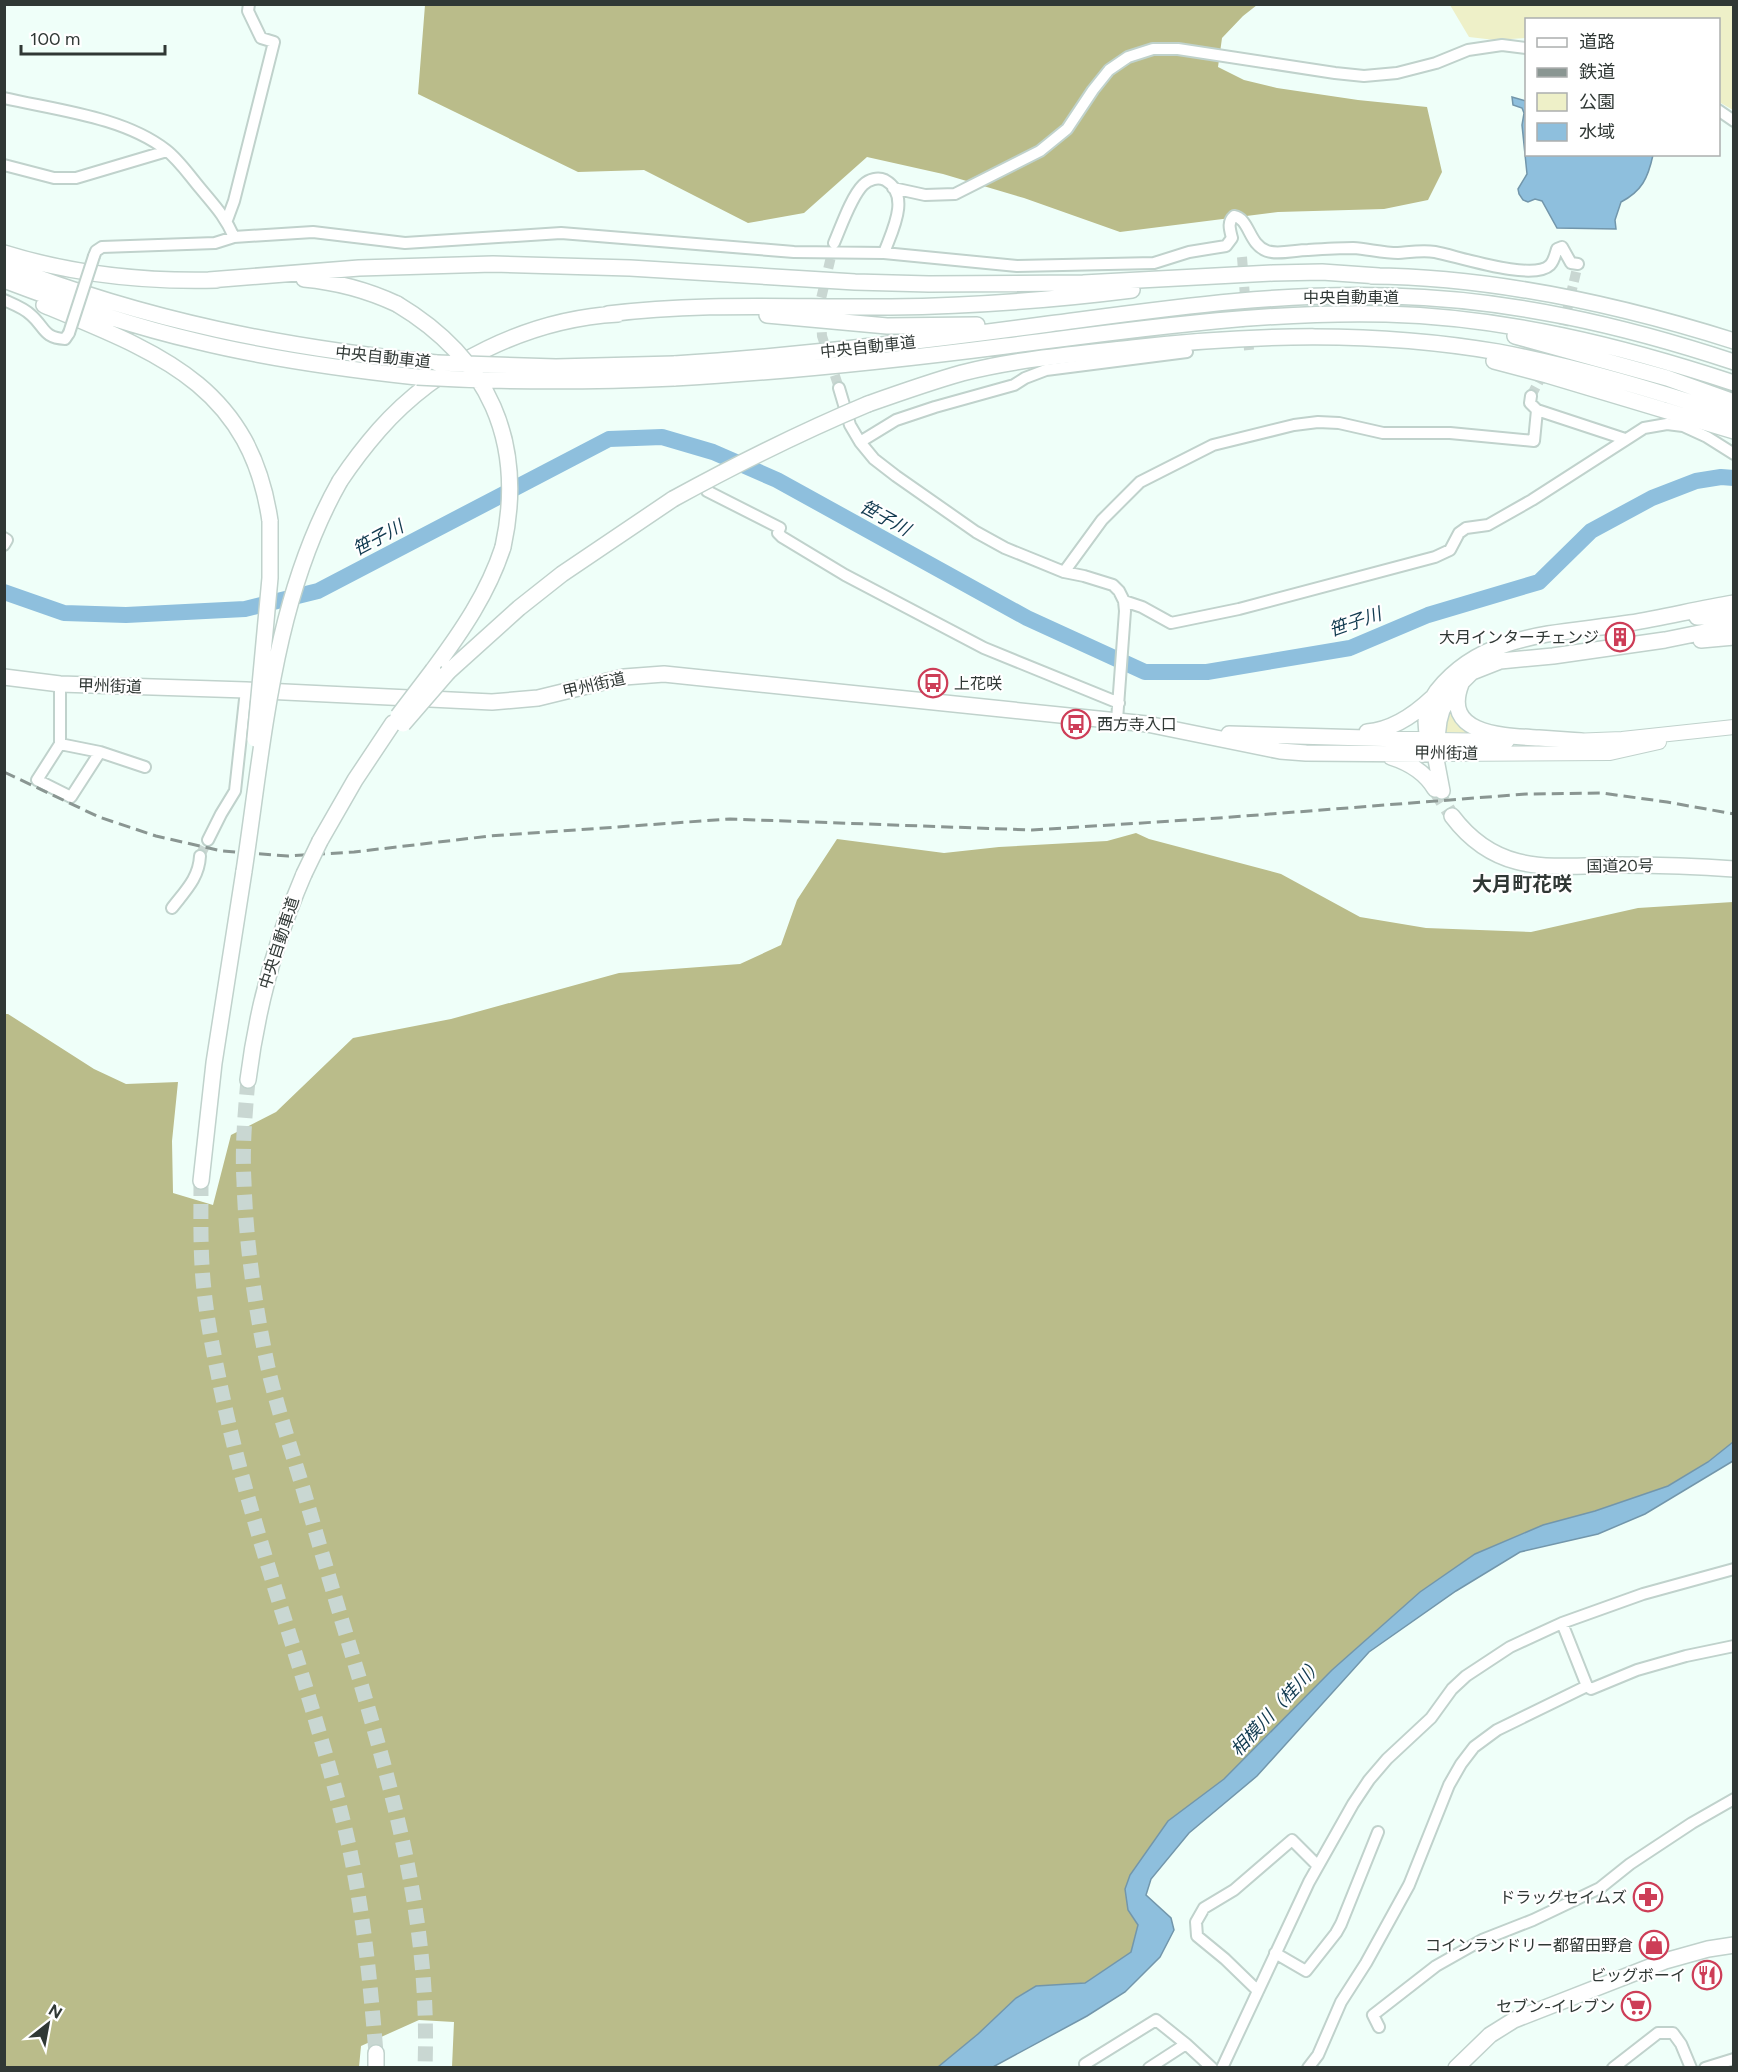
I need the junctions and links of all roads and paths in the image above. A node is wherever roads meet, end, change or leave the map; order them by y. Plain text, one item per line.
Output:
1 (249, 4) edge
2 (1525, 48) edge
3 (4, 98) edge
4 (1720, 111) edge
5 (1734, 121) edge
6 (167, 151) junction
7 (4, 165) edge
8 (893, 188) junction
9 (226, 220) junction
10 (234, 237) junction
11 (834, 243) tunnel mouth
12 (4, 253) edge
13 (884, 253) junction
14 (1578, 264) dead end
15 (4, 265) edge
16 (1379, 276) junction
17 (4, 280) edge
18 (209, 280) junction
19 (4, 289) edge
20 (4, 300) edge
21 (1166, 308) junction
22 (608, 314) junction
23 (1324, 315) junction
24 (1310, 336) junction
25 (1734, 341) edge
26 (1187, 352) dead end
27 (1734, 362) edge
28 (674, 371) junction
29 (1734, 383) edge
30 (839, 388) tunnel mouth
31 (1531, 396) dead end
32 (1734, 402) edge
33 (1537, 410) junction
34 (1734, 416) edge
35 (1734, 430) edge
36 (1626, 440) junction
37 (860, 442) junction
38 (1734, 454) edge
39 (707, 491) dead end
40 (1064, 572) junction
41 (1734, 598) edge
42 (1734, 603) edge
43 (1124, 606) junction
44 (1734, 615) edge
45 (1661, 618) junction
46 (1734, 626) edge
47 (1734, 637) edge
48 (1665, 640) junction
49 (4, 677) edge
50 (1462, 681) junction
51 (60, 684) junction
52 (246, 690) junction
53 (1433, 697) junction
54 (1119, 702) junction
55 (1117, 720) junction
56 (398, 723) junction
57 (1734, 726) edge
58 (1181, 730) junction
59 (1711, 730) junction
60 (1301, 737) junction
61 (1581, 741) junction
62 (60, 744) junction
63 (1433, 745) junction
64 (100, 752) junction
65 (1376, 753) junction
66 (145, 767) dead end
67 (1452, 816) tunnel mouth
68 (208, 840) tunnel mouth
69 (200, 856) tunnel mouth
70 (1734, 868) edge
71 (243, 871) junction
72 (171, 908) dead end
73 (248, 1080) tunnel mouth
74 (201, 1181) tunnel mouth
75 (1734, 1569) edge
76 (1562, 1623) junction
77 (1734, 1646) edge
78 (1587, 1686) junction
79 (1734, 1799) edge
80 (1378, 1832) dead end
81 (1318, 1866) junction
82 (1734, 1945) edge
83 (1275, 1953) junction
84 (1258, 1990) junction
85 (1379, 2027) dead end
86 (1186, 2044) junction
87 (1734, 2059) edge
88 (1087, 2067) edge
89 (1149, 2067) edge
90 (1212, 2067) edge
91 (1222, 2067) edge
92 (1308, 2067) edge
93 (1456, 2067) edge
94 (1613, 2067) edge
95 (1691, 2067) edge
96 (1705, 2067) edge

1 - 9 street
2 - 8 street
3 - 6 street
4 - 5 street
6 - 7 street
6 - 9 street
8 - 11 street
8 - 13 street
9 - 10 street
10 - 13 street
10 - 20 street, bridge
12 - 18 highway
13 - 14 street
15 - 28 highway, 中央自動車道, bridge
16 - 18 highway
16 - 22 highway
16 - 25 highway
17 - 28 highway, 中央自動車道, bridge
18 - 56 highway, bridge
19 - 71 highway, bridge
21 - 22 highway
21 - 27 highway, 中央自動車道
21 - 28 highway, 中央自動車道
22 - 71 highway, bridge
23 - 28 highway, 中央自動車道
23 - 29 highway, 中央自動車道
23 - 32 highway
24 - 34 highway
24 - 35 highway
24 - 56 highway, bridge
26 - 37 street
30 - 37 street
31 - 33 street
33 - 36 street
33 - 40 street
36 - 38 street
36 - 43 street
37 - 40 street
39 - 54 street
40 - 43 street
41 - 45 highway
42 - 45 highway
43 - 54 street
44 - 45 highway
45 - 53 highway
46 - 48 highway
47 - 48 highway
48 - 50 highway
49 - 51 highway, 甲州街道
50 - 61 highway
50 - 63 highway
51 - 52 highway, 甲州街道
51 - 62 street
52 - 55 highway, 甲州街道
52 - 68 street
53 - 60 highway
53 - 63 highway
54 - 55 street
55 - 58 highway, 甲州街道
56 - 73 highway, 中央自動車道, bridge
57 - 59 main road, 甲州街道
58 - 60 highway, 甲州街道
58 - 65 highway, 甲州街道
59 - 61 main road, 甲州街道
59 - 63 main road, 甲州街道
60 - 63 highway, 甲州街道
61 - 63 main road, 甲州街道
62 - 64 street
62 - 64 street
63 - 65 highway, 甲州街道
63 - 65 highway
64 - 66 street
67 - 70 highway, 国道20号
69 - 72 street
71 - 74 highway
75 - 76 street
76 - 78 street
76 - 81 street
77 - 78 street
78 - 92 street
79 - 85 street
80 - 83 street
81 - 83 street
81 - 84 street
82 - 93 highway
83 - 84 street
84 - 91 street
86 - 88 street
86 - 89 street
86 - 90 street
87 - 96 street
94 - 95 street

